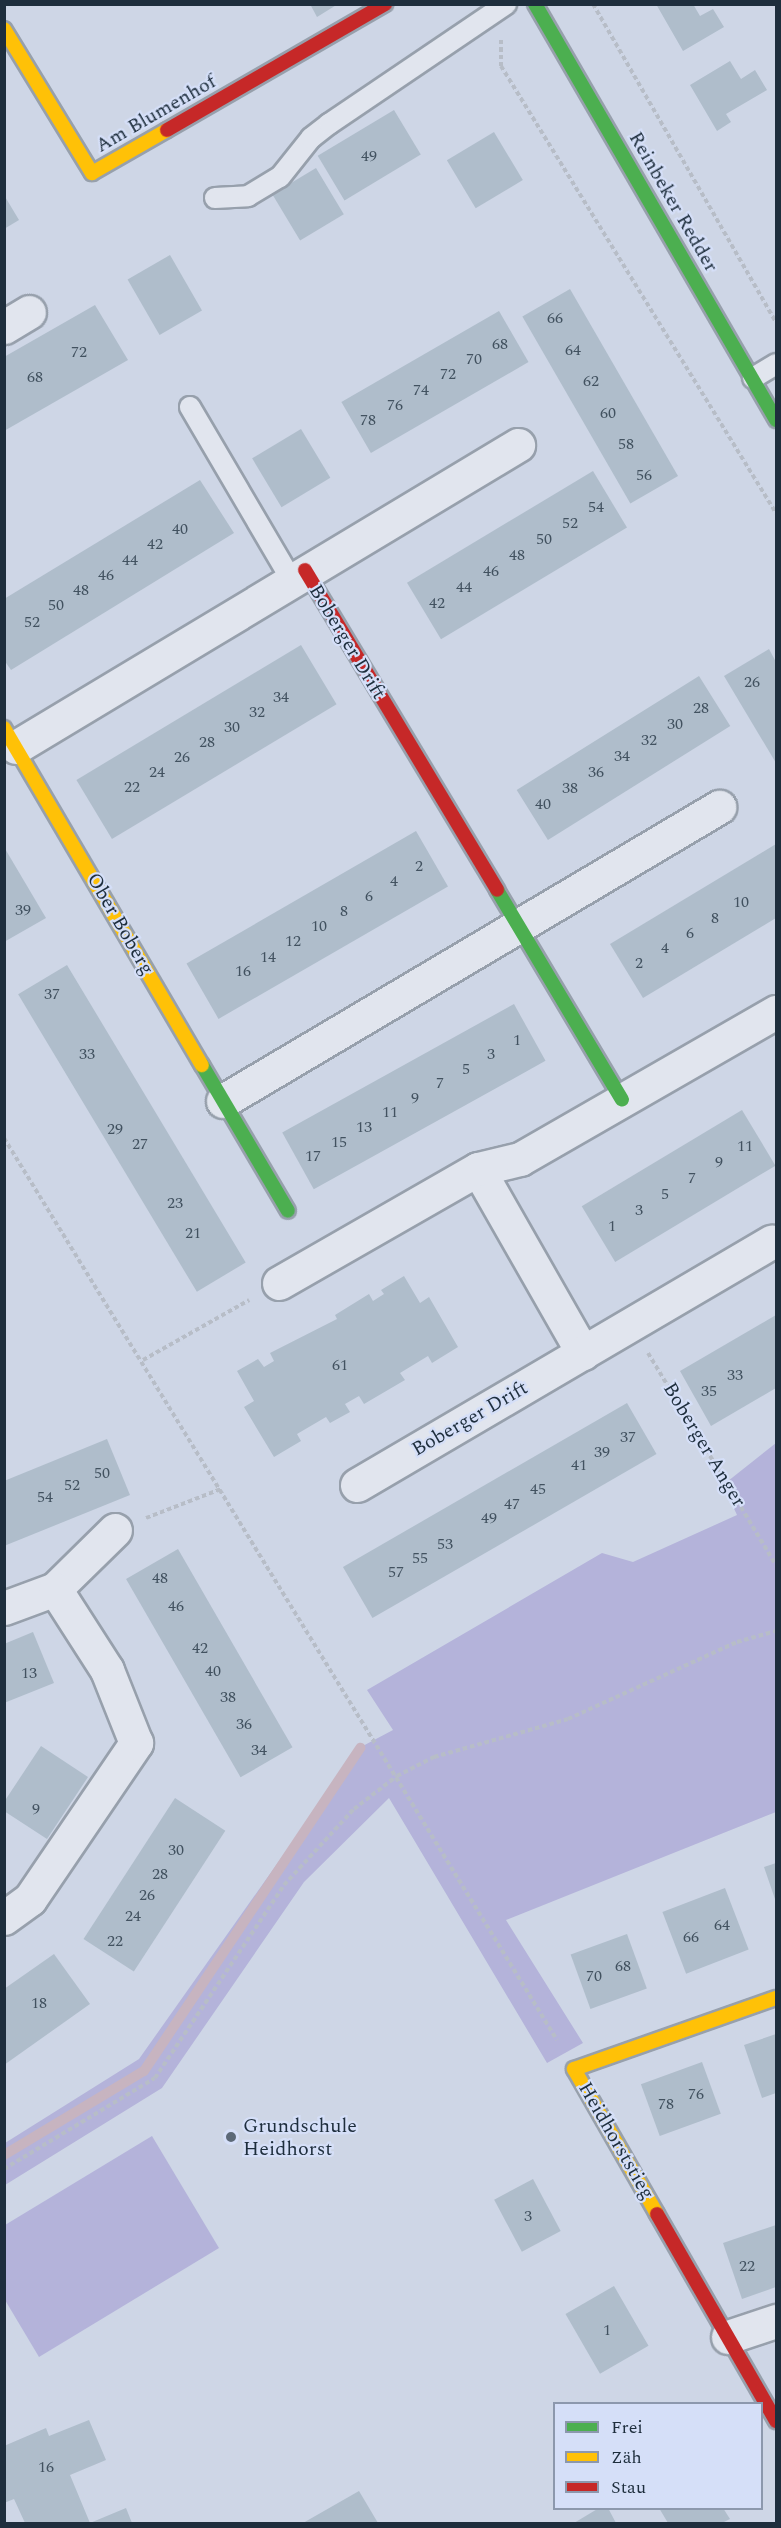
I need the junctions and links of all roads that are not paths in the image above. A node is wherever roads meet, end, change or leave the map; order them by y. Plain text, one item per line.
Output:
1 (385, 4) edge
2 (535, 4) edge
3 (504, 6) edge
4 (4, 29) edge
5 (215, 198) dead end
6 (777, 364) edge
7 (753, 378) junction
8 (190, 406) dead end
9 (777, 420) edge
10 (518, 445) dead end
11 (298, 575) junction
12 (10, 737) edge
13 (719, 807) dead end
14 (517, 925) junction
15 (777, 1012) edge
16 (622, 1100) junction
17 (224, 1101) junction
18 (478, 1169) junction
19 (288, 1211) dead end
20 (772, 1242) dead end
21 (279, 1283) road end
22 (583, 1353) junction
23 (357, 1485) dead end
24 (115, 1530) road end
25 (55, 1589) junction
26 (4, 1608) edge
27 (4, 1918) edge
28 (777, 1998) edge
29 (777, 2320) edge
30 (728, 2337) junction
31 (777, 2421) edge

1 - 4 street, Am Blumenhof
2 - 7 street, Reinbeker Redder
3 - 5 lane
6 - 7 lane
7 - 9 street, Reinbeker Redder
8 - 11 lane
10 - 11 street, Boberger Drift
11 - 12 street, Ober Boberg
11 - 14 street, Boberger Drift
12 - 17 street, Ober Boberg
13 - 14 street
14 - 16 street, Boberger Drift
14 - 17 street
15 - 16 street
16 - 18 street
17 - 19 street, Ober Boberg
18 - 21 street
18 - 22 street
20 - 22 street, Boberger Drift
22 - 23 street, Boberger Drift
24 - 25 street
25 - 26 street
25 - 27 street
28 - 30 street, Heidhorststieg
29 - 30 street
30 - 31 street, Heidhorststieg

